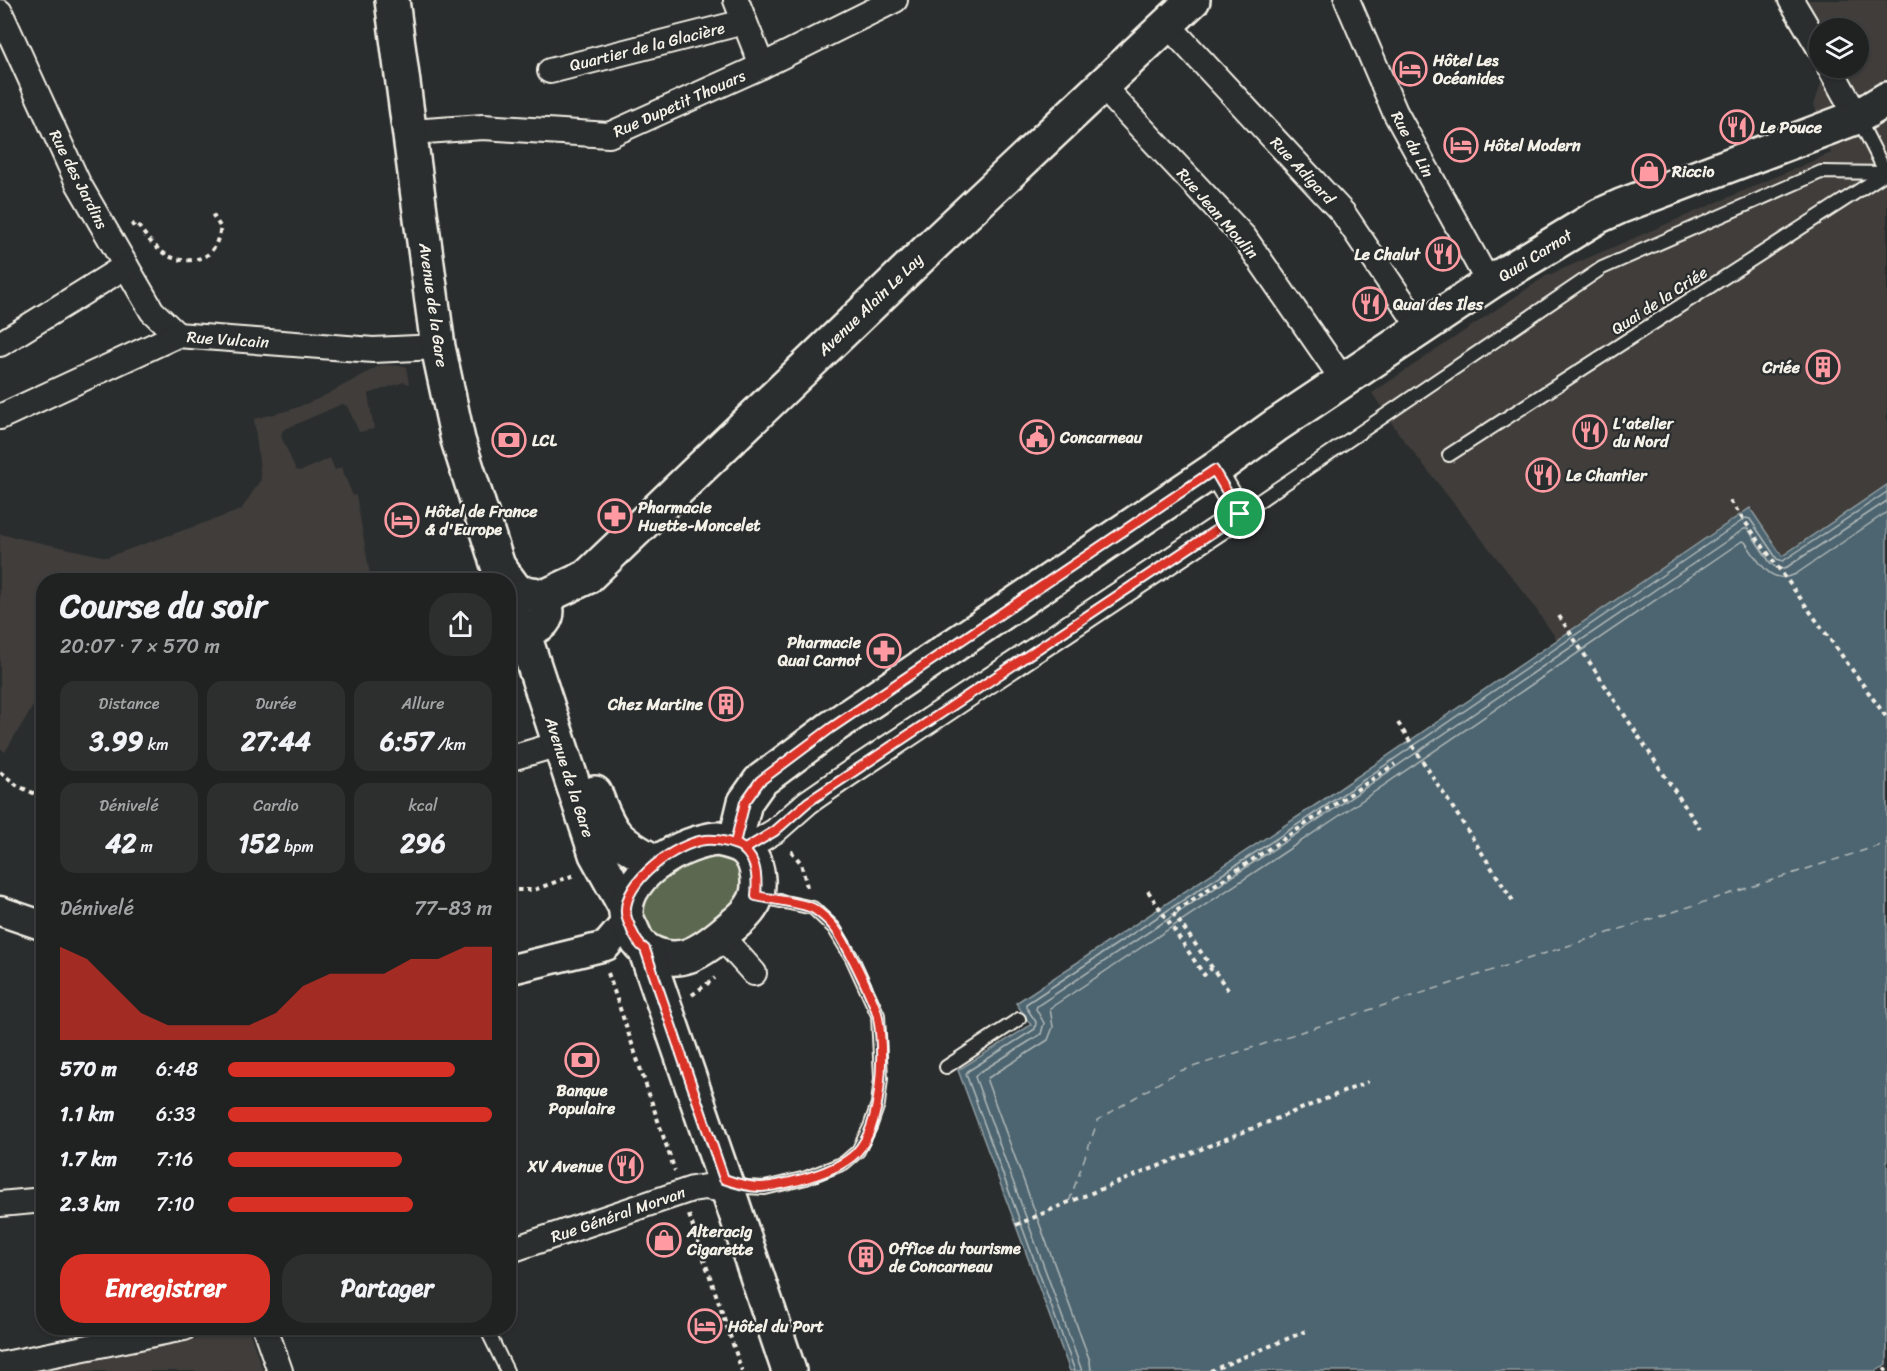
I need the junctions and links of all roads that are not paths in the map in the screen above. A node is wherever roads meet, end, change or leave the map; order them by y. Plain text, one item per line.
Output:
1 (392, 0) edge
2 (895, 0) edge
3 (1192, 0) edge
4 (1347, 0) edge
5 (1791, 0) edge
6 (740, 11) edge
7 (0, 12) edge
8 (1167, 24) junction
9 (1809, 30) edge
10 (762, 66) junction
11 (550, 71) dead end
12 (1836, 78) edge
13 (1101, 85) junction
14 (1887, 99) edge
15 (1857, 117) junction
16 (411, 132) junction
17 (1887, 173) edge
18 (126, 266) junction
19 (1492, 281) junction
20 (1421, 329) junction
21 (177, 335) junction
22 (0, 344) edge
23 (438, 346) junction
24 (1343, 381) junction
25 (0, 417) edge
26 (1449, 455) dead end
27 (1214, 470) junction
28 (1240, 514) junction
29 (503, 573) edge
30 (516, 590) edge
31 (530, 609) junction
32 (559, 744) junction
33 (516, 757) edge
34 (740, 846) junction
35 (645, 857) junction
36 (756, 896) junction
37 (0, 910) edge
38 (627, 914) junction
39 (36, 923) edge
40 (720, 935) junction
41 (645, 949) junction
42 (684, 957) junction
43 (516, 968) edge
44 (754, 973) dead end
45 (1019, 1019) dead end
46 (671, 1021) junction
47 (946, 1067) dead end
48 (726, 1184) junction
49 (36, 1201) edge
50 (0, 1204) edge
51 (516, 1248) edge
52 (149, 1335) edge
53 (267, 1335) edge
54 (489, 1335) edge
55 (0, 1365) edge
56 (280, 1371) edge
57 (507, 1371) edge
58 (789, 1371) edge

1 - 16 main road, Avenue de la Gare
2 - 10 street, Rue Dupetit Thouars
3 - 8 main road, Avenue Alain Le Lay
4 - 19 street, Rue du Lin
5 - 9 street
6 - 10 street, Quartier de la Glacière
6 - 11 street, Quartier de la Glacière
7 - 18 street, Rue des Jardins
8 - 13 main road, Avenue Alain Le Lay
8 - 20 street, Rue Adigard
10 - 16 street, Rue Dupetit Thouars
12 - 15 street
13 - 24 street, Rue Jean Moulin
13 - 31 main road, Avenue Alain Le Lay
14 - 15 main road, Quai Carnot
15 - 17 lane
15 - 19 main road, Quai Carnot
16 - 23 main road, Avenue de la Gare
17 - 26 lane, Quai de la Criée
17 - 28 lane
18 - 21 street, Rue des Jardins
18 - 22 street
19 - 20 main road, Quai Carnot
20 - 24 main road, Quai Carnot
21 - 23 street, Rue Vulcain
21 - 25 street, Rue Vulcain
23 - 29 main road, Avenue de la Gare
24 - 27 main road, Quai Carnot
27 - 28 street
27 - 34 main road, Quai Carnot
28 - 34 street
30 - 31 main road, Avenue de la Gare
31 - 32 main road, Avenue de la Gare
31 - 35 main road, Avenue de la Gare
32 - 33 street
32 - 38 main road, Avenue de la Gare
34 - 35 main road
34 - 36 main road
35 - 38 main road
36 - 40 main road
36 - 48 lane
37 - 39 street
38 - 41 main road
38 - 43 street
40 - 42 main road
40 - 44 street
41 - 42 main road
41 - 46 main road
42 - 46 main road
45 - 47 lane
46 - 48 main road
48 - 51 street, Rue Général Morvan
48 - 58 main road
49 - 50 street
52 - 55 street
53 - 56 street
54 - 57 lane

